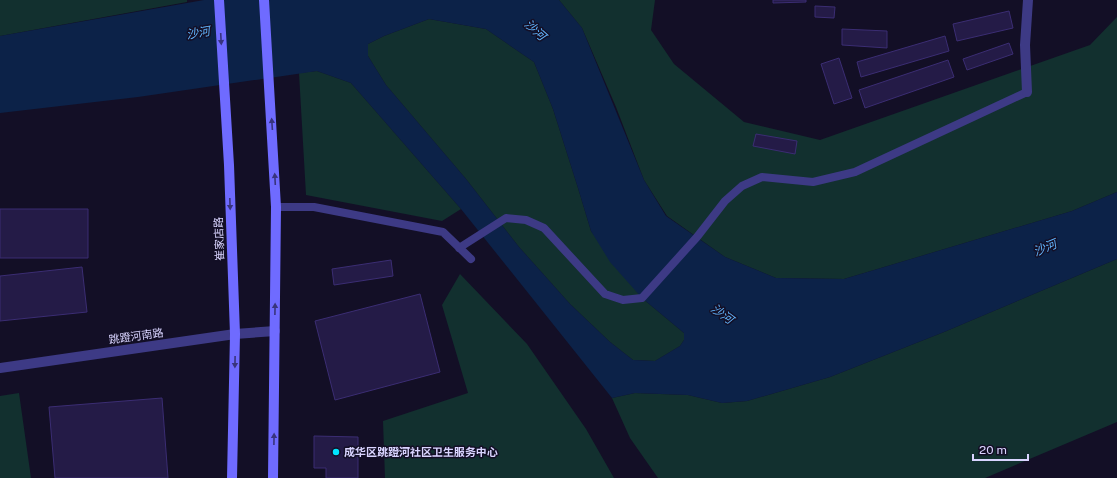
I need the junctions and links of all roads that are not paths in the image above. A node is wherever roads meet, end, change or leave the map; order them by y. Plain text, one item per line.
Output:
1 (219, 0) edge
2 (264, 0) edge
3 (1028, 0) edge
4 (1027, 92) joint
5 (276, 206) junction
6 (459, 248) junction
7 (471, 259) dead end
8 (275, 331) junction
9 (235, 334) junction
10 (0, 368) edge
11 (232, 478) edge
12 (273, 478) edge

1 -> 9 main road, 崔家店路
5 -> 2 main road
3 - 4 street
4 - 6 lane
5 - 6 lane
8 -> 5 main road
6 - 7 lane
8 - 9 street, 跳蹬河南路
12 -> 8 main road
9 - 10 street, 跳蹬河南路
9 -> 11 main road, 崔家店路

